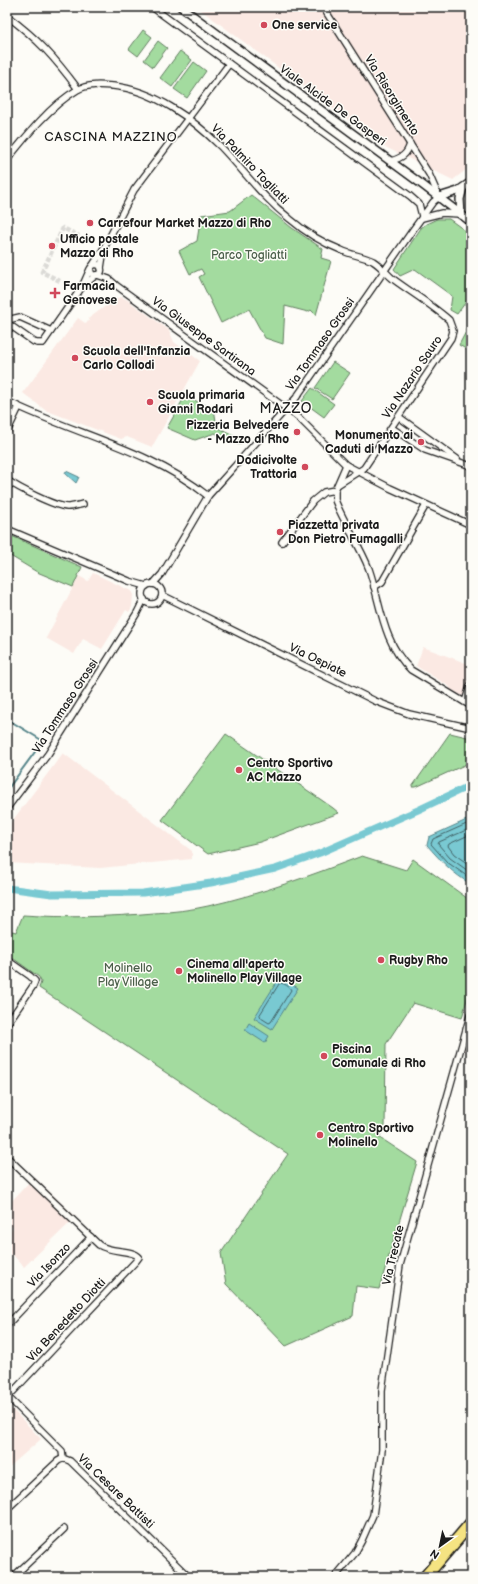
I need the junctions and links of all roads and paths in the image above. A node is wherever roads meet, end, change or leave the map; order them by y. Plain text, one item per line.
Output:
1 (152, 7) edge
2 (181, 7) edge
3 (323, 7) edge
4 (7, 16) edge
5 (229, 64) junction
6 (78, 89) junction
7 (188, 119) junction
8 (410, 144) junction
9 (7, 160) edge
10 (391, 161) junction
11 (471, 182) edge
12 (463, 188) junction
13 (439, 197) junction
14 (461, 215) junction
15 (422, 217) junction
16 (471, 222) edge
17 (104, 248) junction
18 (92, 267) junction
19 (101, 268) junction
20 (384, 271) junction
21 (97, 275) junction
22 (109, 280) junction
23 (82, 287) junction
24 (7, 321) edge
25 (51, 331) junction
26 (7, 401) edge
27 (19, 407) junction
28 (287, 409) junction
29 (399, 417) junction
30 (392, 428) junction
31 (7, 432) edge
32 (431, 440) junction
33 (425, 450) junction
34 (462, 463) junction
35 (346, 465) junction
36 (471, 466) edge
37 (360, 471) junction
38 (7, 480) edge
39 (339, 484) junction
40 (335, 490) junction
41 (208, 496) junction
42 (83, 504) dead end
43 (426, 505) junction
44 (471, 525) edge
45 (7, 529) edge
46 (282, 542) dead end
47 (162, 574) junction
48 (153, 584) junction
49 (159, 586) junction
50 (374, 587) junction
51 (145, 588) junction
52 (162, 595) junction
53 (146, 601) junction
54 (471, 683) edge
55 (465, 702) junction
56 (471, 706) edge
57 (471, 728) edge
58 (7, 808) edge
59 (7, 960) edge
60 (471, 1012) edge
61 (7, 1024) edge
62 (7, 1157) edge
63 (91, 1237) junction
64 (7, 1325) edge
65 (7, 1397) edge
66 (63, 1459) junction
67 (7, 1509) edge
68 (471, 1523) edge
69 (64, 1529) dead end
70 (13, 1577) edge
71 (189, 1577) edge
72 (336, 1577) edge
73 (425, 1577) edge

1 - 5 street
2 - 10 street, Viale Alcide De Gasperi
3 - 8 street, Via Risorgimento
4 - 6 street
5 - 7 street
5 - 15 street
6 - 7 street, Via Palmiro Togliatti
6 - 9 street, Via Palmiro Togliatti
7 - 17 street
7 - 20 street, Via Palmiro Togliatti
8 - 10 street
8 - 13 street, Via Risorgimento
10 - 13 street, Viale Alcide De Gasperi
11 - 12 street
12 - 13 street
12 - 14 street
13 - 14 street, Viale Alcide De Gasperi
13 - 15 street, Via Tommaso Grossi
14 - 15 street
14 - 16 street, Viale Alcide De Gasperi
15 - 20 street, Via Tommaso Grossi
17 - 18 street
17 - 19 street
18 - 19 street
18 - 21 street
18 - 23 street
19 - 21 street
19 - 22 street, Via Giuseppe Sartirana
20 - 28 street, Via Tommaso Grossi
20 - 29 street, Via Nazario Sauro
21 - 22 street, Via Giuseppe Sartirana
21 - 23 street
22 - 28 street, Via Giuseppe Sartirana
23 - 25 street
24 - 25 street
24 - 25 street
26 - 27 street
27 - 31 street
27 - 41 street
28 - 35 street, Via Giuseppe Sartirana
28 - 41 street, Via Tommaso Grossi
29 - 30 street, Via Nazario Sauro
29 - 32 street
30 - 33 street
30 - 37 street, Via Nazario Sauro
32 - 33 street
32 - 34 street
33 - 34 street
34 - 36 street
35 - 37 street
35 - 39 street
37 - 39 street
37 - 43 street
38 - 42 street
39 - 40 street
40 - 46 street
40 - 50 street
41 - 47 street, Via Tommaso Grossi
43 - 44 street
43 - 50 street
45 - 51 street
47 - 48 street, Via Tommaso Grossi
47 - 49 street, Via Tommaso Grossi
48 - 49 street
48 - 51 street
49 - 52 street
50 - 55 street
51 - 53 street
52 - 53 street
52 - 57 street, Via Ospiate
53 - 58 street, Via Tommaso Grossi
54 - 55 street
55 - 56 street
59 - 61 street
60 - 72 street, Via Trecate
62 - 63 street
63 - 64 street, Via Isonzo
63 - 65 street, Via Benedetto Diotti
65 - 66 street
66 - 67 street, Via Cesare Battisti
66 - 71 street, Via Cesare Battisti
68 - 73 highway
69 - 70 street

